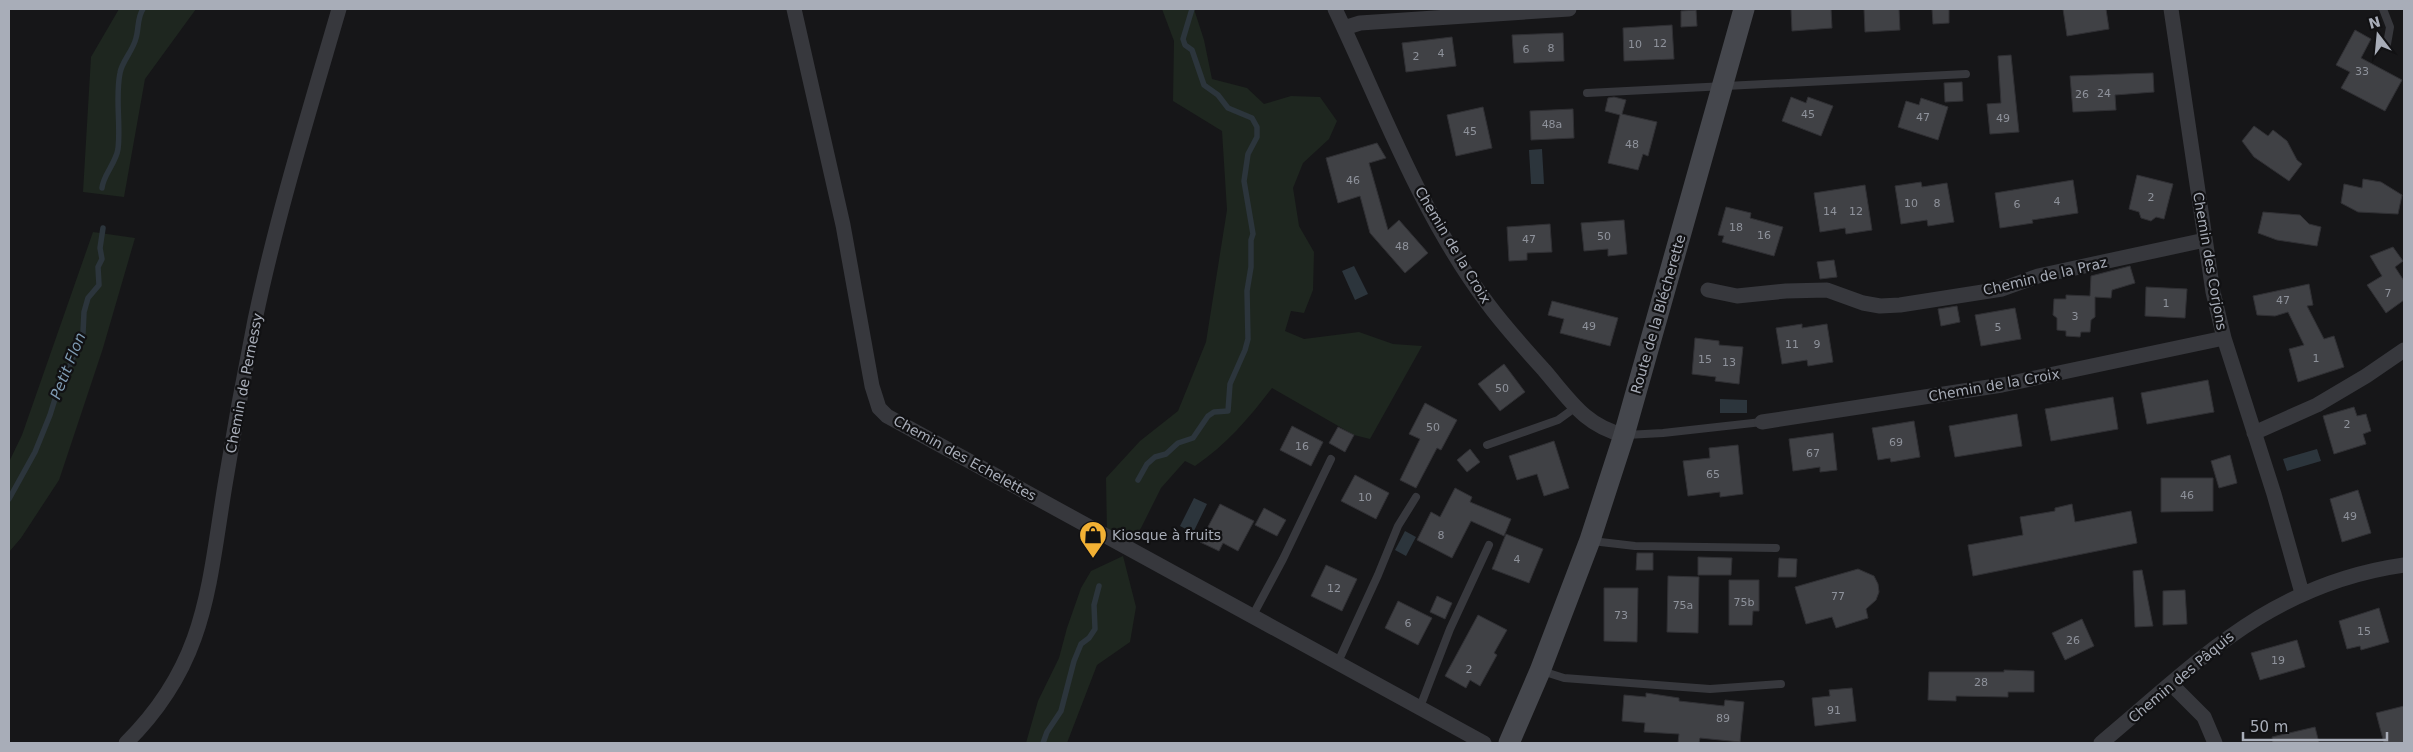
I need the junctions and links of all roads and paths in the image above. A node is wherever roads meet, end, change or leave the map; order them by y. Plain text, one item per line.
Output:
1 (339, 9) edge
2 (794, 9) edge
3 (1335, 9) edge
4 (1569, 9) edge
5 (1744, 9) edge
6 (2171, 9) edge
7 (2383, 9) edge
8 (1344, 28) junction
9 (2387, 44) dead end
10 (1966, 74) dead end
11 (1723, 86) junction
12 (1587, 93) dead end
13 (2205, 240) junction
14 (1708, 290) dead end
15 (2224, 338) junction
16 (2404, 350) edge
17 (1576, 407) junction
18 (1762, 422) joint
19 (2254, 433) junction
20 (1624, 435) junction
21 (1487, 445) dead end
22 (1331, 459) dead end
23 (1416, 497) dead end
24 (1590, 540) junction
25 (1489, 545) dead end
26 (1776, 548) dead end
27 (2404, 565) edge
28 (2302, 593) junction
29 (1253, 615) junction
30 (1338, 662) junction
31 (1540, 670) junction
32 (1781, 684) dead end
33 (2171, 684) junction
34 (1420, 707) junction
35 (126, 743) edge
36 (1484, 743) edge
37 (1509, 743) edge
38 (2101, 743) edge
39 (2215, 743) edge

1 - 35 street, Chemin de Pernessy
2 - 29 street, Chemin des Echelettes
3 - 8 street, Chemin de la Croix
4 - 8 street
5 - 11 main road, Route de la Blécherette
6 - 13 street, Chemin des Corjons
7 - 9 lane
8 - 17 street, Chemin de la Croix
10 - 11 lane
11 - 12 lane
11 - 20 main road, Route de la Blécherette
13 - 14 street, Chemin de la Praz
13 - 15 street, Chemin des Corjons
15 - 18 street, Chemin de la Croix
15 - 19 street, Chemin des Corjons
16 - 19 street
17 - 20 street, Chemin de la Croix
17 - 21 lane
18 - 20 lane
19 - 28 street, Chemin des Corjons
20 - 24 main road, Route de la Blécherette
22 - 29 lane
23 - 30 lane
24 - 26 lane
24 - 31 main road, Route de la Blécherette
25 - 34 lane
27 - 28 street, Chemin des Pâquis
28 - 33 street, Chemin des Pâquis
29 - 30 street, Chemin des Echelettes
30 - 34 street, Chemin des Echelettes
31 - 32 lane
31 - 37 main road, Route de la Blécherette
33 - 38 street, Chemin des Pâquis
33 - 39 street
34 - 36 street, Chemin des Echelettes

